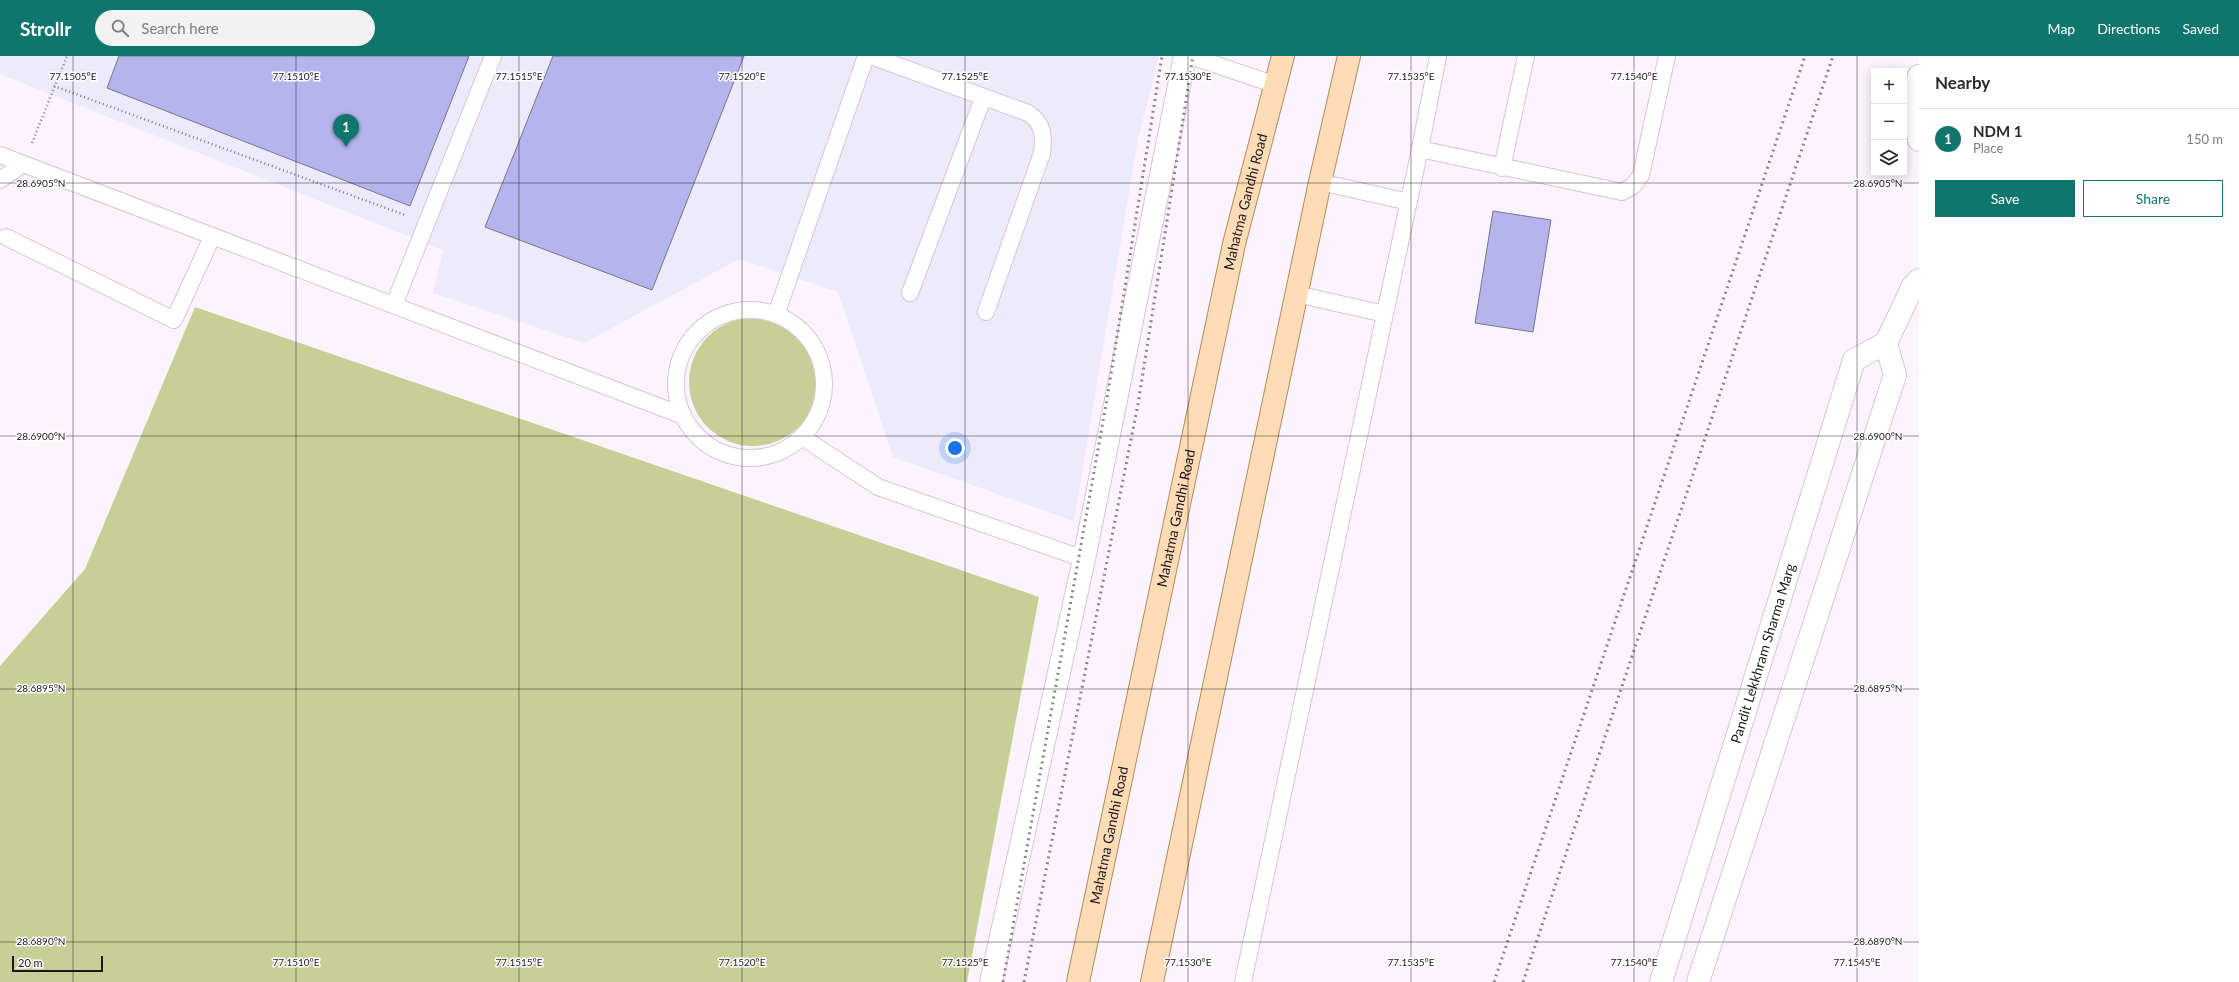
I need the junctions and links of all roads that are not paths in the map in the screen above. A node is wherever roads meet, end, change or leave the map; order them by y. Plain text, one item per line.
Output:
1 (493, 56) edge
2 (866, 56) edge
3 (871, 56) edge
4 (1185, 56) edge
5 (1190, 56) edge
6 (1283, 56) edge
7 (1349, 56) edge
8 (1438, 56) edge
9 (1526, 56) edge
10 (1668, 56) edge
11 (1919, 76) edge
12 (1276, 85) junction
13 (983, 98) junction
14 (1919, 140) edge
15 (1420, 149) junction
16 (0, 155) edge
17 (23, 164) junction
18 (1502, 168) junction
19 (0, 180) edge
20 (1320, 182) junction
21 (1409, 202) junction
22 (6, 237) dead end
23 (212, 237) junction
24 (1919, 280) edge
25 (910, 293) dead end
26 (1296, 294) junction
27 (394, 305) junction
28 (986, 312) dead end
29 (1385, 314) junction
30 (776, 315) junction
31 (1886, 343) junction
32 (681, 415) junction
33 (802, 437) junction
34 (1084, 559) junction
35 (991, 982) edge
36 (1078, 982) edge
37 (1152, 982) edge
38 (1243, 982) edge
39 (1661, 982) edge
40 (1698, 982) edge

1 - 27 lane
2 - 30 lane
3 - 13 lane
4 - 34 main road
5 - 12 lane
6 - 12 main road, Mahatma Gandhi Road
7 - 20 main road
8 - 15 lane
9 - 18 lane
10 - 18 lane
11 - 14 main road
12 - 36 main road, Mahatma Gandhi Road
13 - 25 lane
13 - 28 lane
15 - 18 lane
15 - 21 lane
16 - 17 lane
17 - 19 lane
17 - 23 lane
20 - 21 lane
20 - 26 main road
21 - 29 lane
22 - 23 lane
23 - 27 lane
24 - 31 main road
26 - 29 lane
26 - 37 main road
27 - 32 lane
29 - 38 lane
30 - 32 lane
30 - 33 lane
31 - 39 main road, Pandit Lekkhram Sharma Marg
31 - 40 main road
32 - 33 lane
33 - 34 lane
34 - 35 main road

